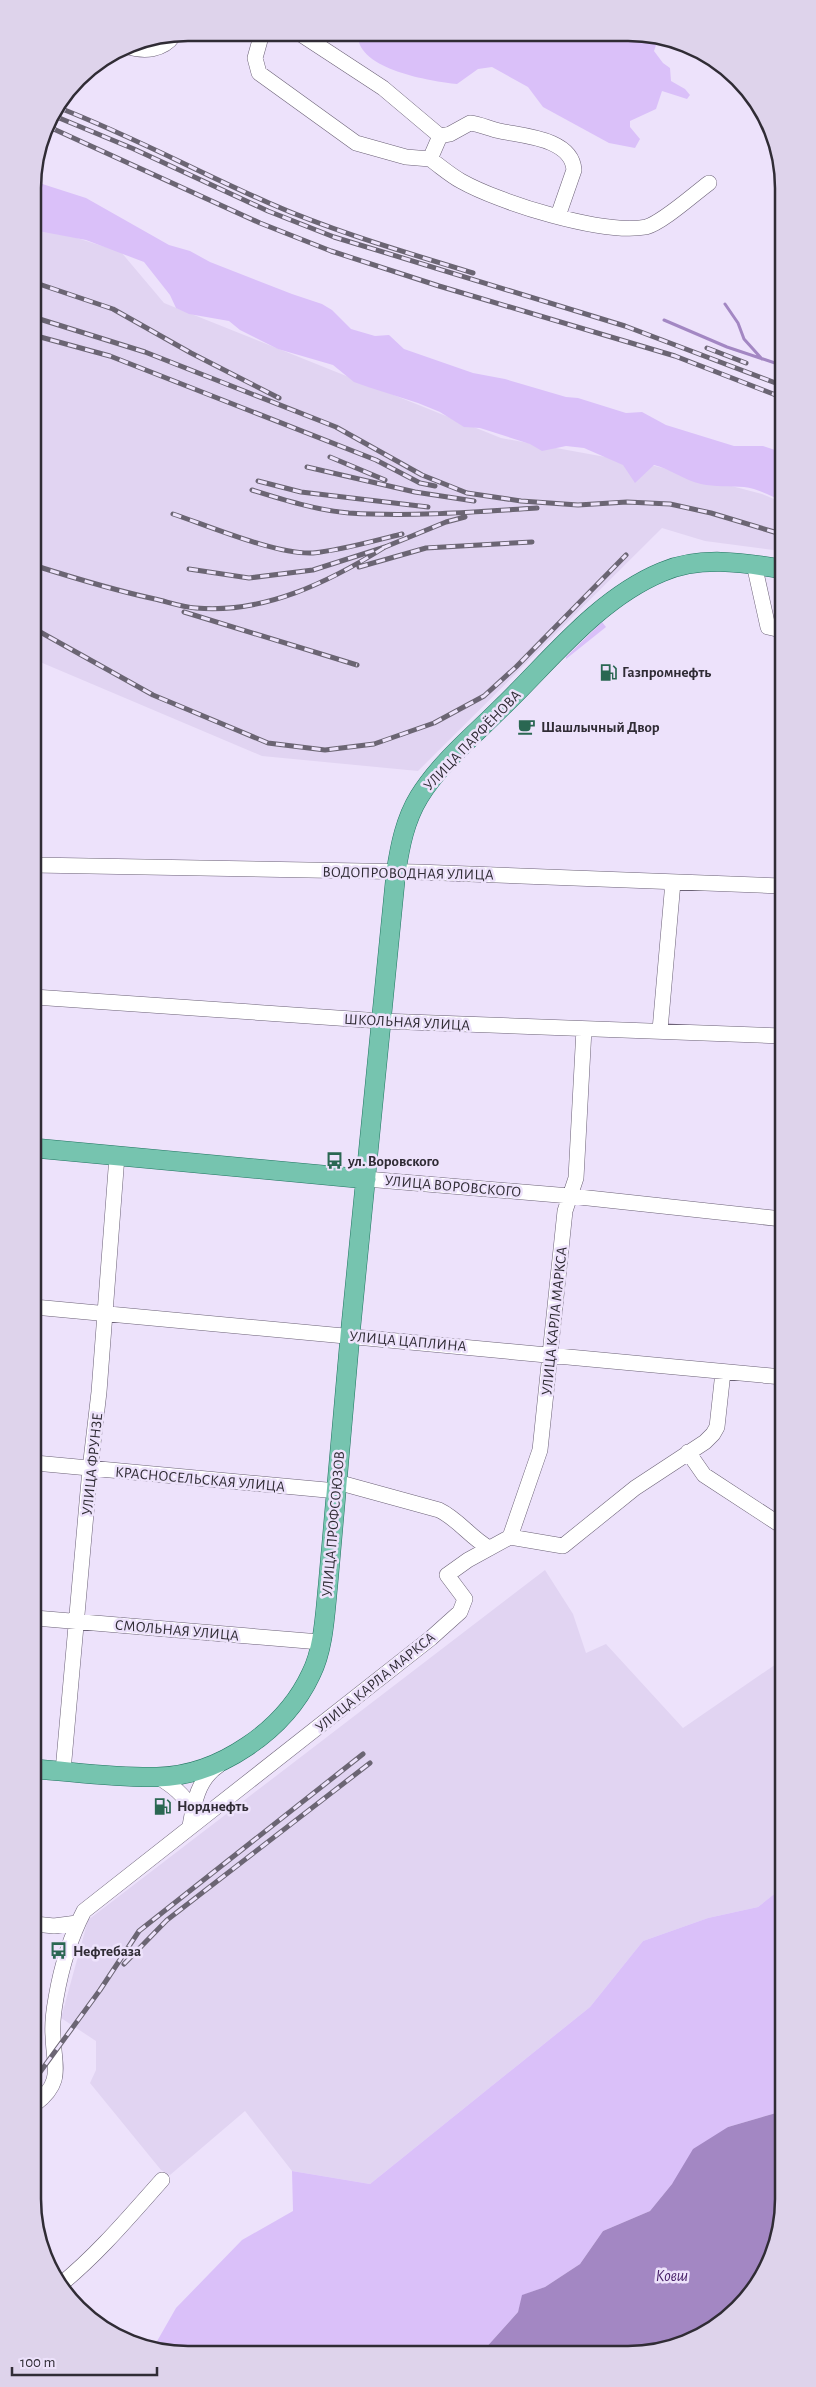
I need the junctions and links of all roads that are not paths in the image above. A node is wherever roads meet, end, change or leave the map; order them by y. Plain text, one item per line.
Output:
1 (260, 42) edge
2 (312, 42) edge
3 (169, 43) edge
4 (141, 49) edge
5 (440, 136) junction
6 (430, 159) junction
7 (708, 183) dead end
8 (558, 216) junction
9 (754, 564) junction
10 (775, 568) edge
11 (775, 629) edge
12 (42, 865) edge
13 (396, 872) junction
14 (673, 882) junction
15 (775, 886) edge
16 (42, 998) edge
17 (381, 1022) junction
18 (584, 1029) junction
19 (660, 1030) junction
20 (775, 1036) edge
21 (42, 1149) edge
22 (116, 1156) junction
23 (366, 1179) junction
24 (570, 1196) junction
25 (774, 1218) edge
26 (41, 1309) edge
27 (106, 1314) junction
28 (350, 1336) junction
29 (551, 1355) junction
30 (723, 1372) junction
31 (774, 1376) edge
32 (688, 1452) junction
33 (41, 1464) edge
34 (90, 1469) junction
35 (337, 1487) junction
36 (774, 1521) edge
37 (510, 1537) junction
38 (489, 1548) junction
39 (41, 1619) edge
40 (77, 1622) junction
41 (320, 1642) junction
42 (232, 1756) junction
43 (41, 1769) edge
44 (63, 1771) junction
45 (158, 1777) junction
46 (192, 1810) junction
47 (190, 1826) junction
48 (78, 1923) junction
49 (41, 1925) edge
50 (41, 2099) edge
51 (162, 2180) dead end
52 (66, 2280) edge

1 - 6 street
2 - 5 street
3 - 4 street
5 - 6 street
5 - 8 street
6 - 8 street
7 - 8 street
9 - 10 main road, УЛИЦА ПАРФЁНОВА
9 - 11 street
9 - 13 main road, УЛИЦА ПАРФЁНОВА
12 - 13 street, ВОДОПРОВОДНАЯ УЛИЦА
13 - 14 street, ВОДОПРОВОДНАЯ УЛИЦА
13 - 17 main road, УЛИЦА ПАРФЁНОВА
14 - 15 street, ВОДОПРОВОДНАЯ УЛИЦА
14 - 19 street
16 - 17 street, ШКОЛЬНАЯ УЛИЦА
17 - 18 street, ШКОЛЬНАЯ УЛИЦА
17 - 23 main road, УЛИЦА ПАРФЁНОВА
18 - 19 street, ШКОЛЬНАЯ УЛИЦА
18 - 24 street, УЛИЦА КАРЛА МАРКСА
19 - 20 street, ШКОЛЬНАЯ УЛИЦА
21 - 22 main road, УЛИЦА ВОРОВСКОГО
22 - 23 main road, УЛИЦА ВОРОВСКОГО
22 - 27 street, УЛИЦА ФРУНЗЕ
23 - 24 street, УЛИЦА ВОРОВСКОГО
23 - 28 main road, УЛИЦА ПРОФСОЮЗОВ
24 - 25 street, УЛИЦА ВОРОВСКОГО
24 - 29 street, УЛИЦА КАРЛА МАРКСА
26 - 27 street, УЛИЦА ЦАПЛИНА
27 - 28 street, УЛИЦА ЦАПЛИНА
27 - 34 street, УЛИЦА ФРУНЗЕ
28 - 29 street, УЛИЦА ЦАПЛИНА
28 - 35 main road, УЛИЦА ПРОФСОЮЗОВ
29 - 30 street, УЛИЦА ЦАПЛИНА
29 - 37 street, УЛИЦА КАРЛА МАРКСА
30 - 31 street, УЛИЦА ЦАПЛИНА
30 - 32 street
32 - 36 street
32 - 37 street
33 - 34 street, КРАСНОСЕЛЬСКАЯ УЛИЦА
34 - 35 street, КРАСНОСЕЛЬСКАЯ УЛИЦА
34 - 40 street, УЛИЦА ФРУНЗЕ
35 - 38 street, КРАСНОСЕЛЬСКАЯ УЛИЦА
35 - 41 main road, УЛИЦА ПРОФСОЮЗОВ
37 - 38 street, УЛИЦА КАРЛА МАРКСА
38 - 47 street, УЛИЦА КАРЛА МАРКСА
39 - 40 street, СМОЛЬНАЯ УЛИЦА
40 - 41 street, СМОЛЬНАЯ УЛИЦА
40 - 44 street, УЛИЦА ФРУНЗЕ
41 - 42 main road, УЛИЦА ПРОФСОЮЗОВ
42 - 45 main road, УЛИЦА ПРОФСОЮЗОВ
42 - 46 street
43 - 44 main road, УЛИЦА ПРОФСОЮЗОВ
44 - 45 main road, УЛИЦА ПРОФСОЮЗОВ
45 - 46 street
46 - 47 street
47 - 48 street, УЛИЦА КАРЛА МАРКСА
48 - 49 street
48 - 50 street, УЛИЦА КАРЛА МАРКСА
51 - 52 street

